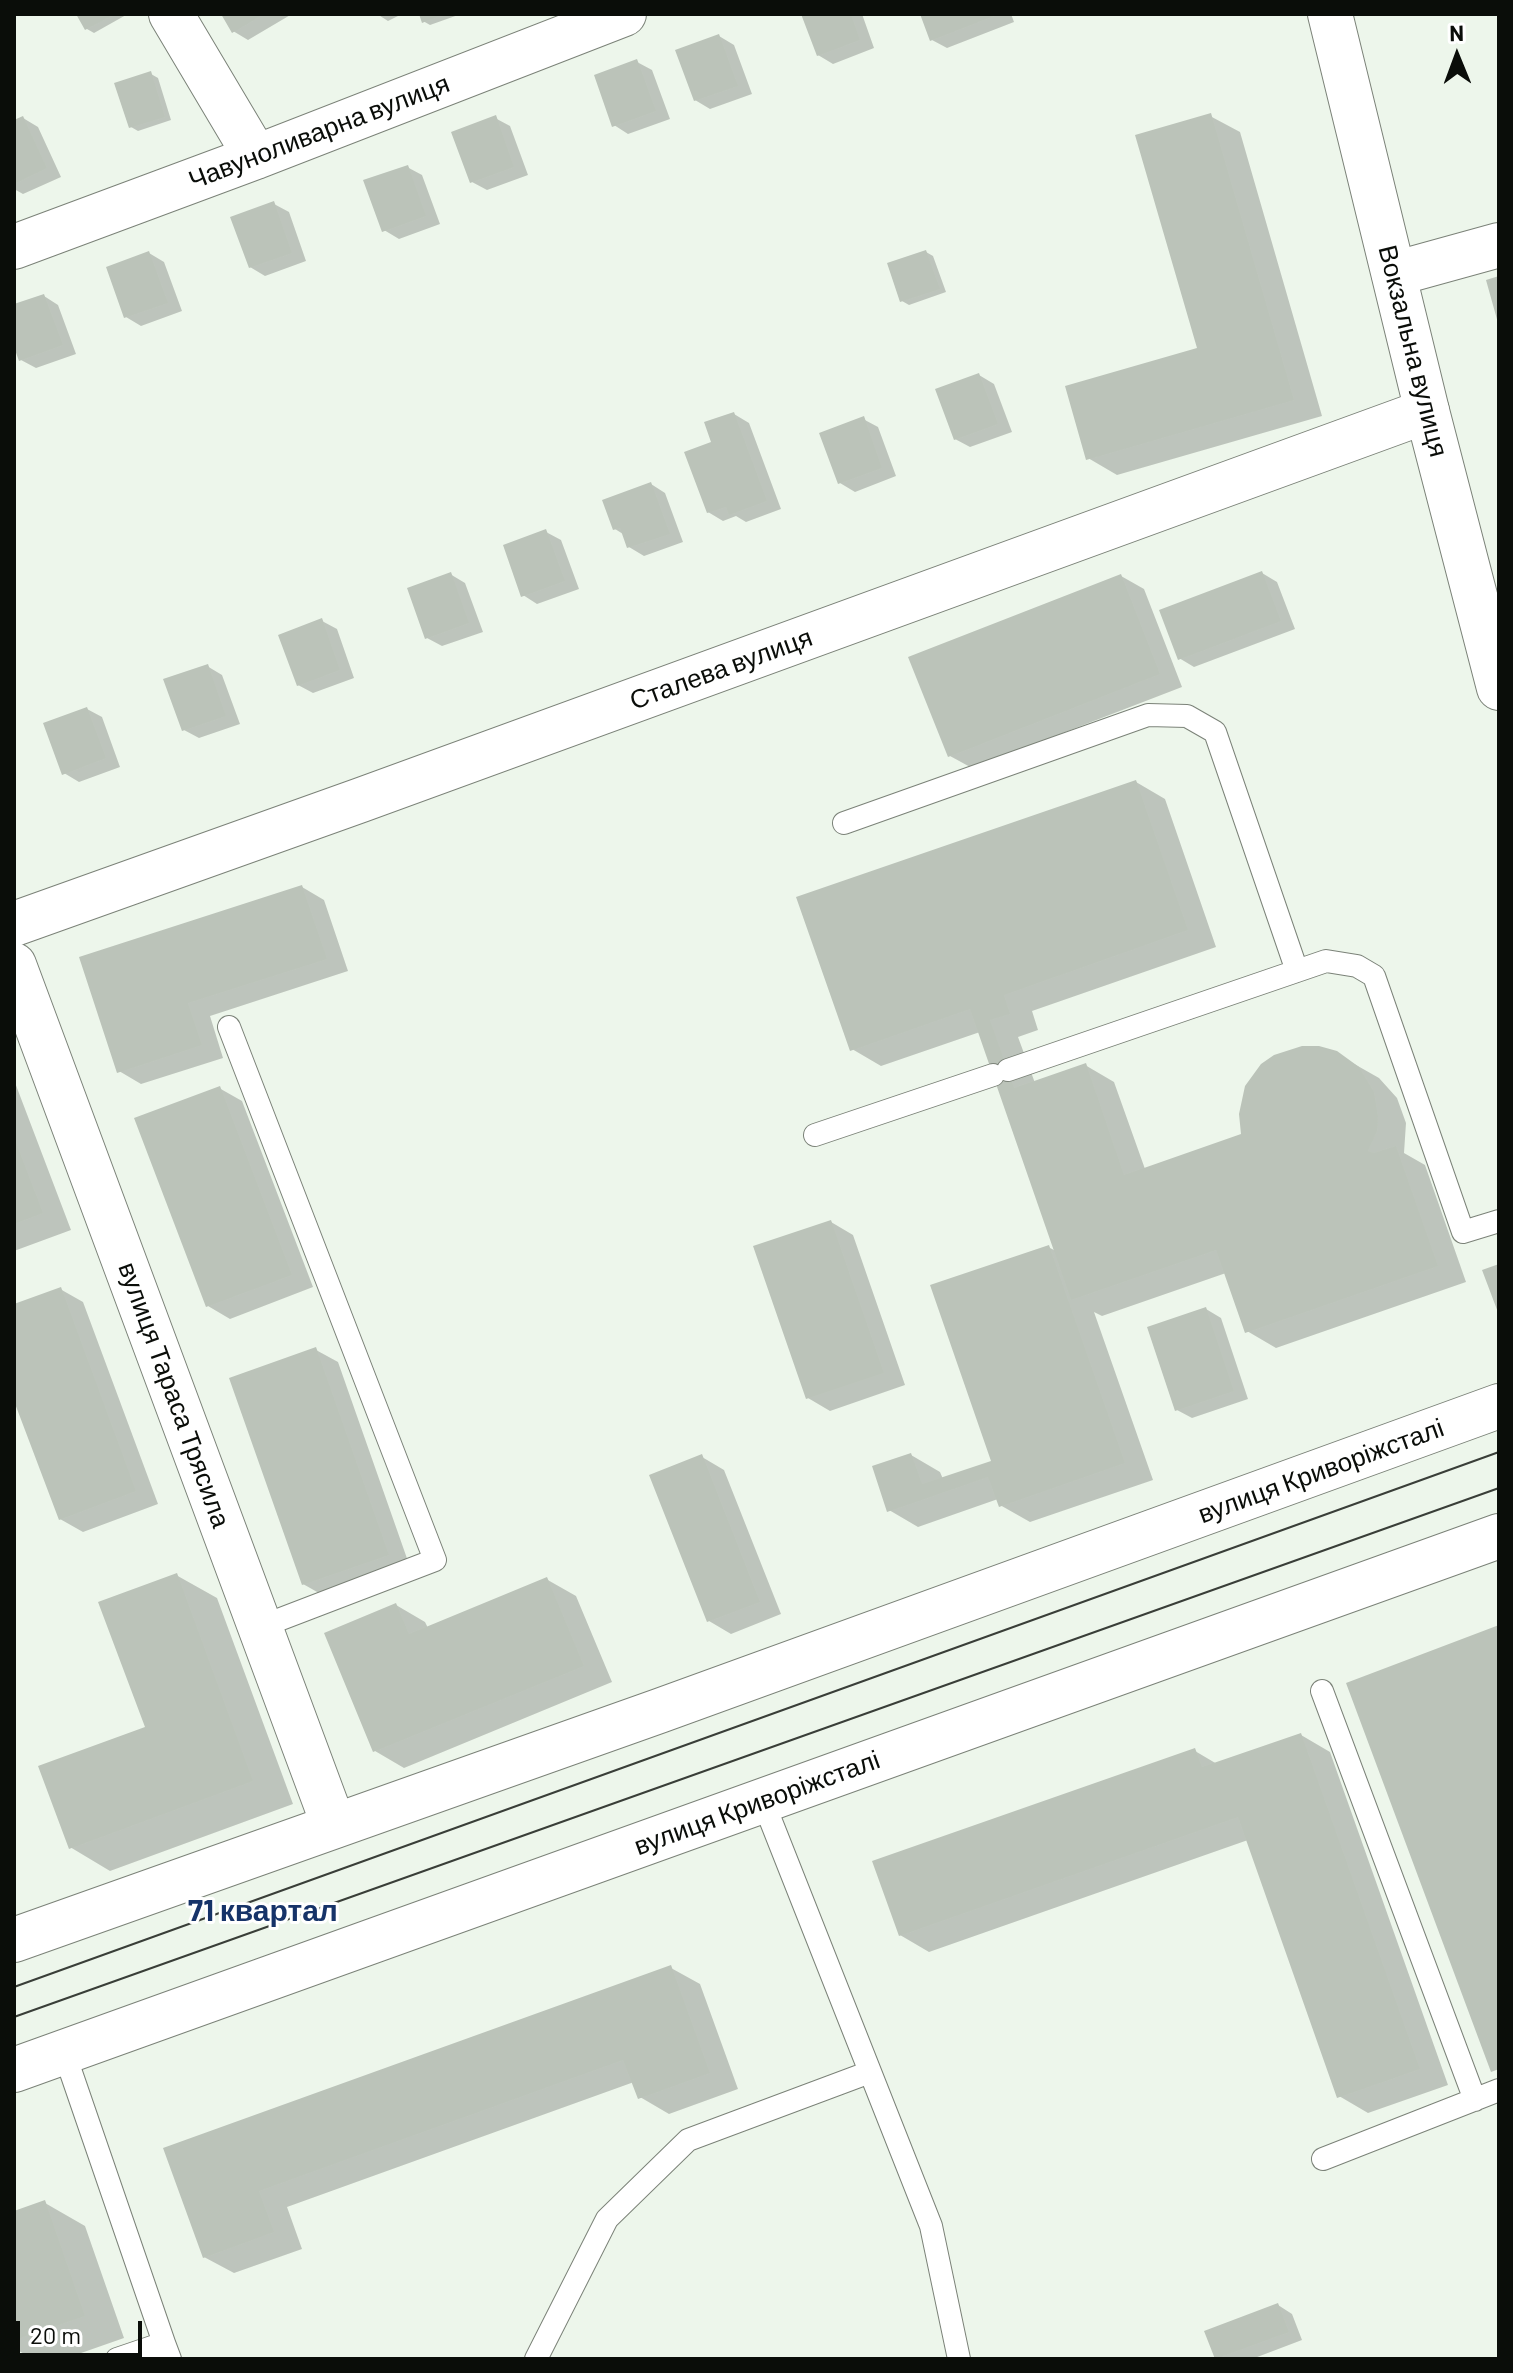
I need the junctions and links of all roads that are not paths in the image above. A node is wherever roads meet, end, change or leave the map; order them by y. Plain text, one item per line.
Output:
1 (171, 14) edge
2 (624, 14) edge
3 (1330, 14) edge
4 (256, 157) junction
5 (1499, 245) edge
6 (14, 247) edge
7 (1394, 274) junction
8 (1427, 411) junction
9 (1499, 688) edge
10 (844, 823) dead end
11 (14, 924) edge
12 (14, 965) edge
13 (1297, 971) junction
14 (229, 1027) dead end
15 (815, 1135) dead end
16 (1499, 1221) edge
17 (1499, 1406) edge
18 (1499, 1536) edge
19 (260, 1627) junction
20 (1322, 1691) dead end
21 (763, 1801) junction
22 (334, 1826) junction
23 (14, 1940) edge
24 (64, 2052) junction
25 (14, 2070) edge
26 (870, 2072) junction
27 (1499, 2090) edge
28 (1475, 2100) junction
29 (1323, 2159) dead end
30 (167, 2351) edge
31 (117, 2359) edge
32 (536, 2359) edge
33 (959, 2359) edge

1 - 4 street
2 - 4 street, Чавуноливарна вулиця
3 - 7 street, Вокзальна вулиця
4 - 6 street, Чавуноливарна вулиця
5 - 7 street
7 - 8 street, Вокзальна вулиця
8 - 9 street, Вокзальна вулиця
8 - 11 street, Сталева вулиця
10 - 13 lane
12 - 19 street, вулиця Тараса Трясила
13 - 15 lane
13 - 16 lane
14 - 19 lane
17 - 22 street, вулиця Криворіжсталі
18 - 21 street, вулиця Криворіжсталі
19 - 22 street, вулиця Тараса Трясила
20 - 28 lane
21 - 24 street, вулиця Криворіжсталі
21 - 26 lane
22 - 23 street, вулиця Криворіжсталі
24 - 25 street, вулиця Криворіжсталі
24 - 30 lane
26 - 32 lane
26 - 33 lane
27 - 28 lane
28 - 29 lane
30 - 31 lane

